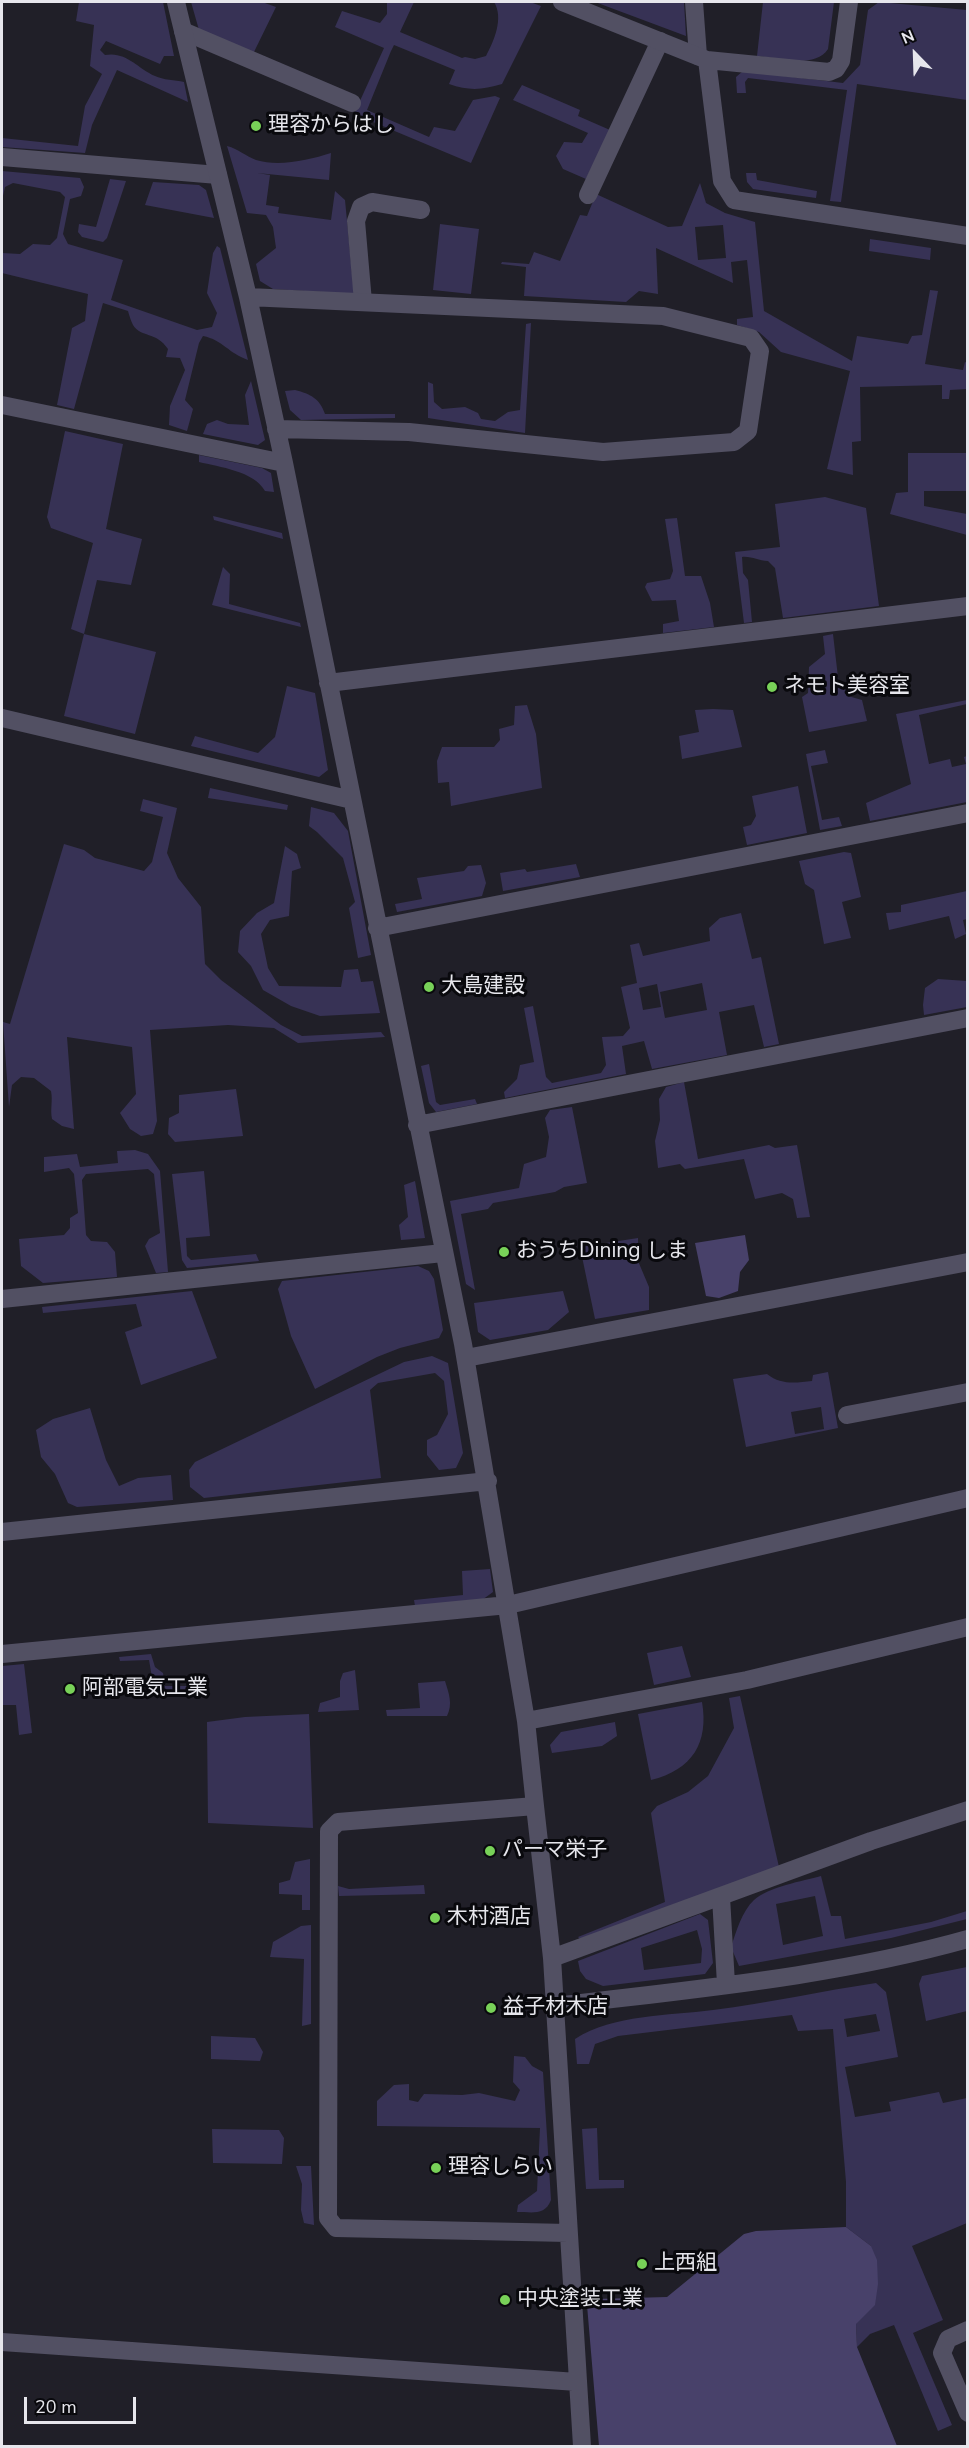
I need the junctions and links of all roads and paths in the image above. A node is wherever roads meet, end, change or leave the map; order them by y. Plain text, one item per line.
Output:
1 (176, 2) edge
2 (562, 2) edge
3 (694, 2) edge
4 (849, 2) edge
5 (183, 31) junction
6 (660, 41) junction
7 (702, 58) junction
8 (352, 103) dead end
9 (2, 157) edge
10 (218, 175) junction
11 (588, 195) dead end
12 (421, 210) dead end
13 (968, 236) edge
14 (248, 297) junction
15 (363, 302) junction
16 (2, 405) edge
17 (276, 429) junction
18 (284, 463) junction
19 (968, 606) edge
20 (328, 683) junction
21 (2, 718) edge
22 (352, 800) junction
23 (968, 813) edge
24 (378, 928) junction
25 (968, 1018) edge
26 (417, 1125) junction
27 (443, 1253) junction
28 (968, 1262) edge
29 (2, 1299) edge
30 (466, 1358) junction
31 (968, 1392) edge
32 (848, 1415) dead end
33 (488, 1481) junction
34 (968, 1498) edge
35 (2, 1532) edge
36 (508, 1605) junction
37 (968, 1627) edge
38 (2, 1650) edge
39 (526, 1721) junction
40 (535, 1806) junction
41 (968, 1810) edge
42 (721, 1896) junction
43 (968, 1939) edge
44 (552, 1958) junction
45 (726, 1984) junction
46 (555, 2006) junction
47 (568, 2232) junction
48 (968, 2330) edge
49 (2, 2342) edge
50 (577, 2382) junction
51 (968, 2413) edge
52 (582, 2446) edge

1 - 5 street
2 - 6 street
3 - 7 street
4 - 7 street
5 - 8 street
5 - 10 street
6 - 7 street
6 - 11 street
7 - 13 street
9 - 10 street
10 - 14 street
12 - 15 street
14 - 15 street
14 - 17 street
15 - 17 street
16 - 18 street
17 - 18 street
18 - 20 street
19 - 20 street
20 - 22 street
21 - 22 street
22 - 24 street
23 - 24 street
24 - 26 street
25 - 26 street
26 - 27 street
27 - 29 street
27 - 30 street
28 - 30 street
30 - 33 street
31 - 32 street
33 - 35 street
33 - 36 street
34 - 36 street
36 - 38 street
36 - 39 street
37 - 39 street
39 - 40 street
40 - 44 street
40 - 47 street
41 - 42 street
42 - 44 street
42 - 45 street
43 - 45 street
44 - 46 street
45 - 46 street
46 - 47 street
47 - 50 street
48 - 51 street
49 - 50 street
50 - 52 street

